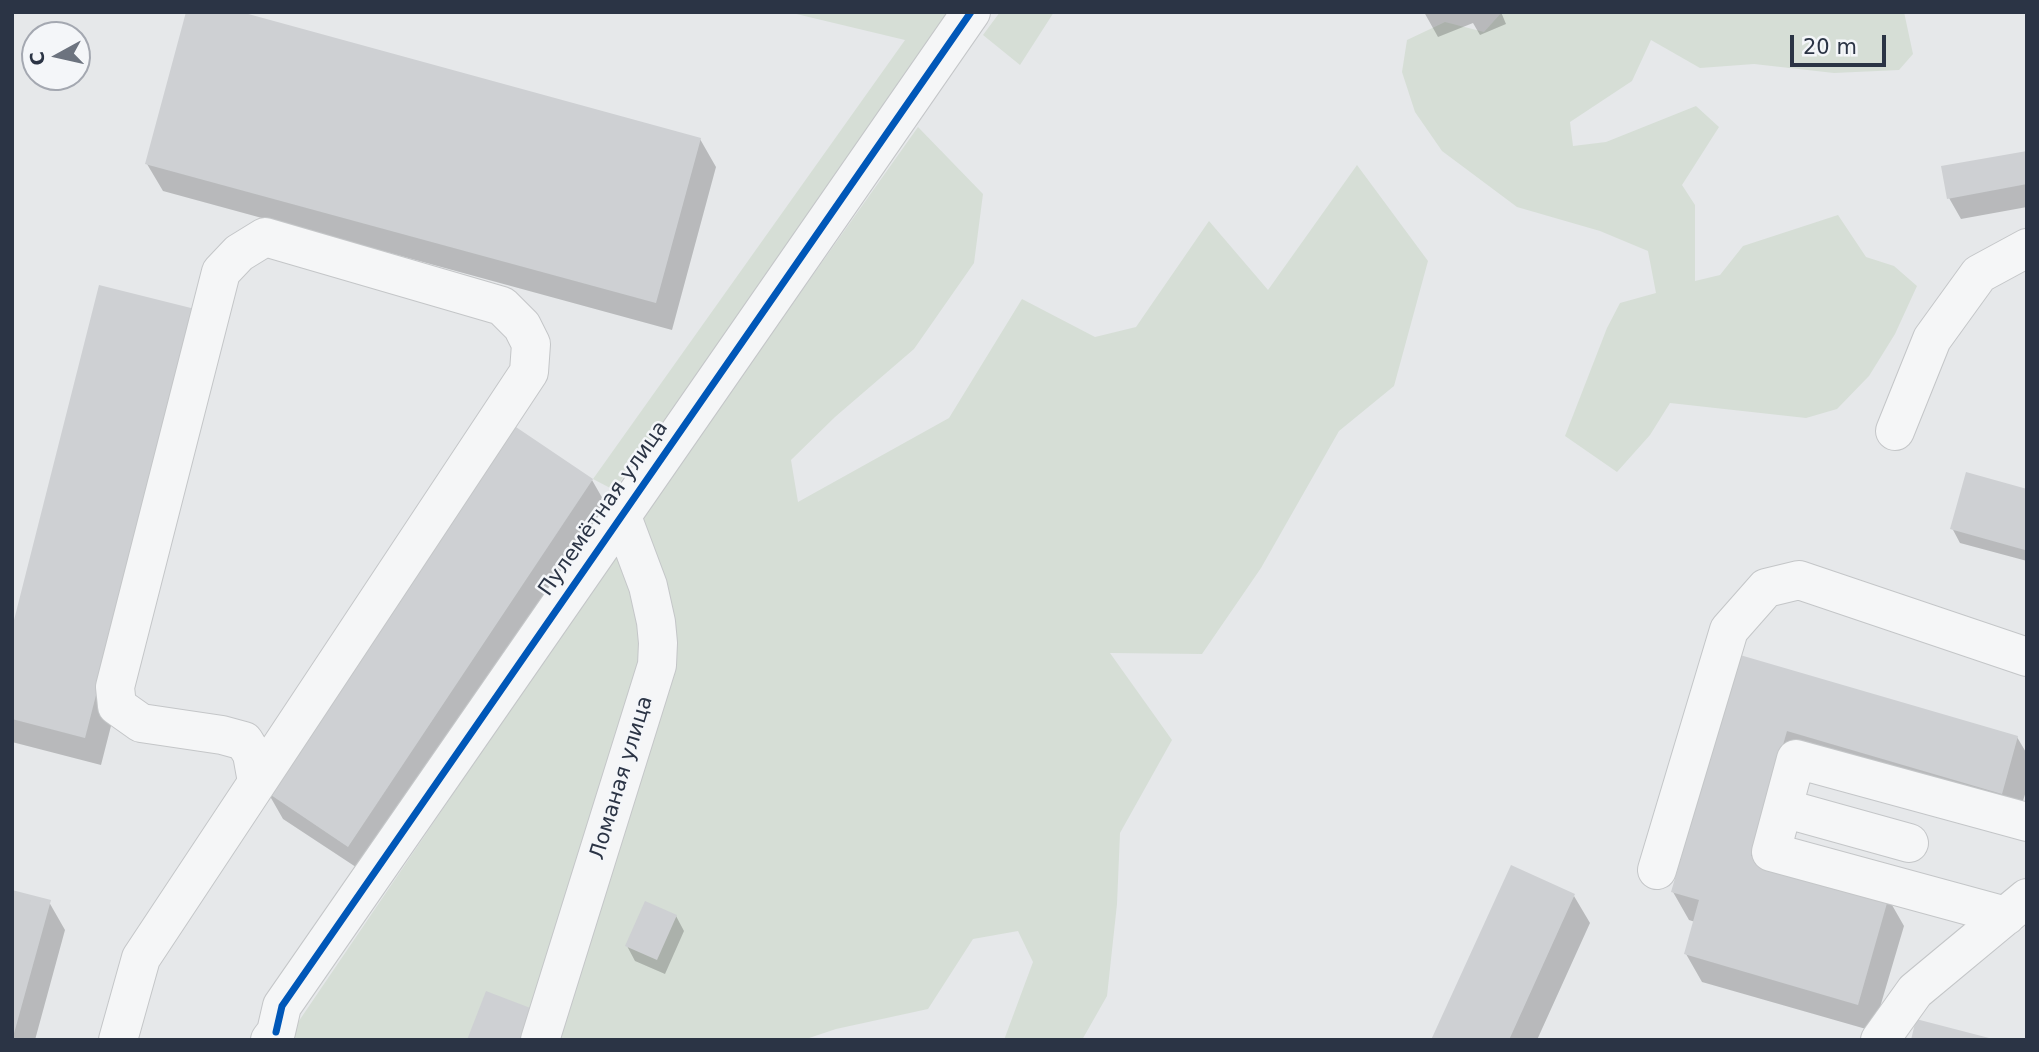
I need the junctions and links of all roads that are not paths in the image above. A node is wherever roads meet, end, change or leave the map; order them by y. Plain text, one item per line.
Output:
1 (971, 12) edge
2 (2027, 248) edge
3 (1895, 431) dead end
4 (621, 514) junction
5 (2027, 657) edge
6 (257, 782) junction
7 (1922, 794) junction
8 (1783, 808) junction
9 (2027, 822) edge
10 (1909, 843) junction
11 (1657, 870) dead end
12 (1897, 887) junction
13 (2016, 907) edge
14 (275, 1037) edge
15 (118, 1040) edge
16 (540, 1040) edge
17 (1880, 1040) edge

1 - 4 street, Пулемётная улица
2 - 3 street
4 - 14 street, Пулемётная улица
4 - 16 street, Ломаная улица
5 - 11 street
6 - 6 street
6 - 15 street
7 - 8 street
7 - 9 street
7 - 10 street
8 - 10 street
8 - 12 street
10 - 12 street
12 - 13 street
13 - 17 street

